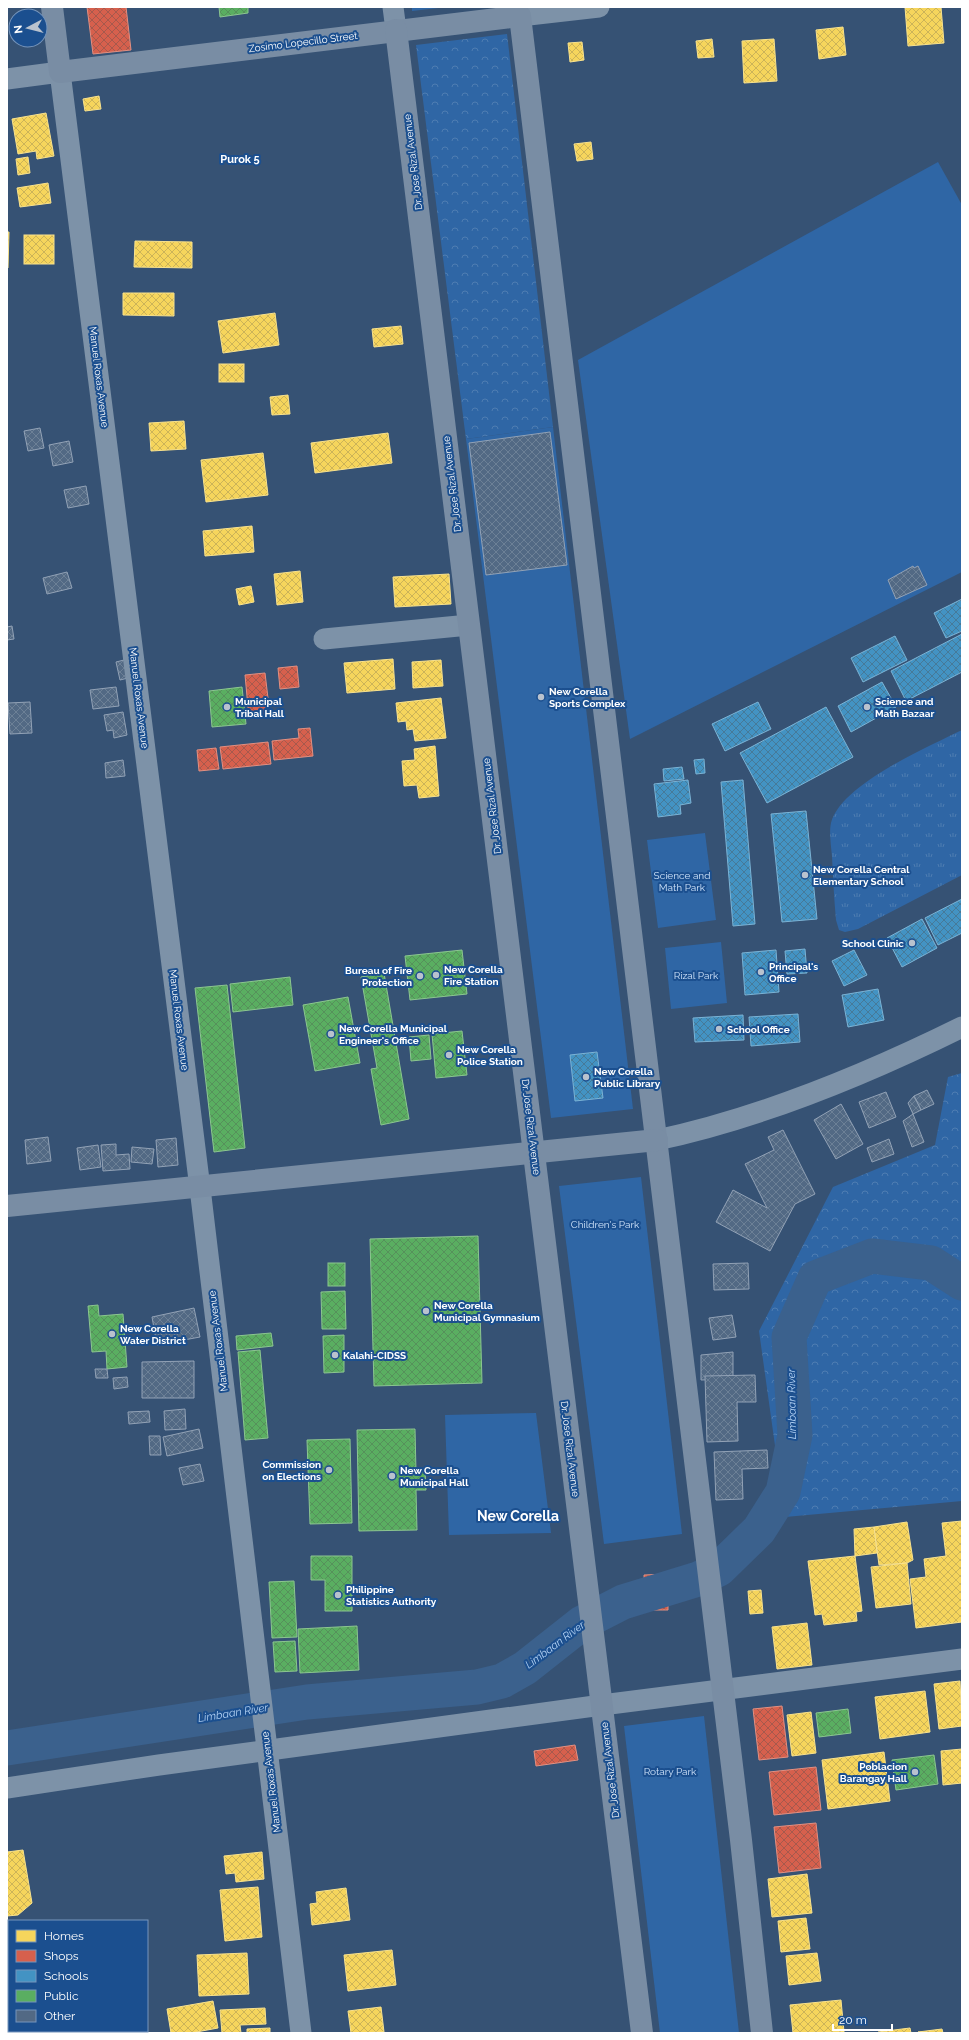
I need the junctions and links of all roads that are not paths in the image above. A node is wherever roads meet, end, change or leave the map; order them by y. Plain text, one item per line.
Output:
1 (52, 7) edge
2 (394, 7) edge
3 (599, 7) edge
4 (520, 11) edge
5 (396, 30) junction
6 (60, 72) junction
7 (7, 79) edge
8 (469, 625) junction
9 (324, 639) dead end
10 (962, 1027) edge
11 (657, 1140) junction
12 (534, 1154) junction
13 (200, 1188) junction
14 (7, 1206) edge
15 (962, 1659) edge
16 (723, 1689) junction
17 (602, 1705) junction
18 (268, 1750) junction
19 (7, 1788) edge
20 (301, 2033) edge
21 (642, 2033) edge
22 (762, 2033) edge

1 - 6 main road, Manuel Roxas Avenue
2 - 5 street, Dr. Jose Rizal Avenue
3 - 4 street, Zosimo Lopecillo Street
4 - 5 main road, Zosimo Lopecillo Street
4 - 11 main road
5 - 6 main road, Zosimo Lopecillo Street
5 - 8 main road, Dr. Jose Rizal Avenue
6 - 7 street, Zosimo Lopecillo Street
6 - 13 street, Manuel Roxas Avenue
8 - 9 street
8 - 12 main road, Dr. Jose Rizal Avenue
10 - 11 street
11 - 12 main road
11 - 16 main road
12 - 13 main road
12 - 17 main road, Dr. Jose Rizal Avenue
13 - 14 main road
13 - 18 street, Manuel Roxas Avenue
15 - 16 street
16 - 17 street
16 - 22 main road
17 - 18 street
17 - 21 main road, Dr. Jose Rizal Avenue
18 - 19 street
18 - 20 street, Manuel Roxas Avenue

